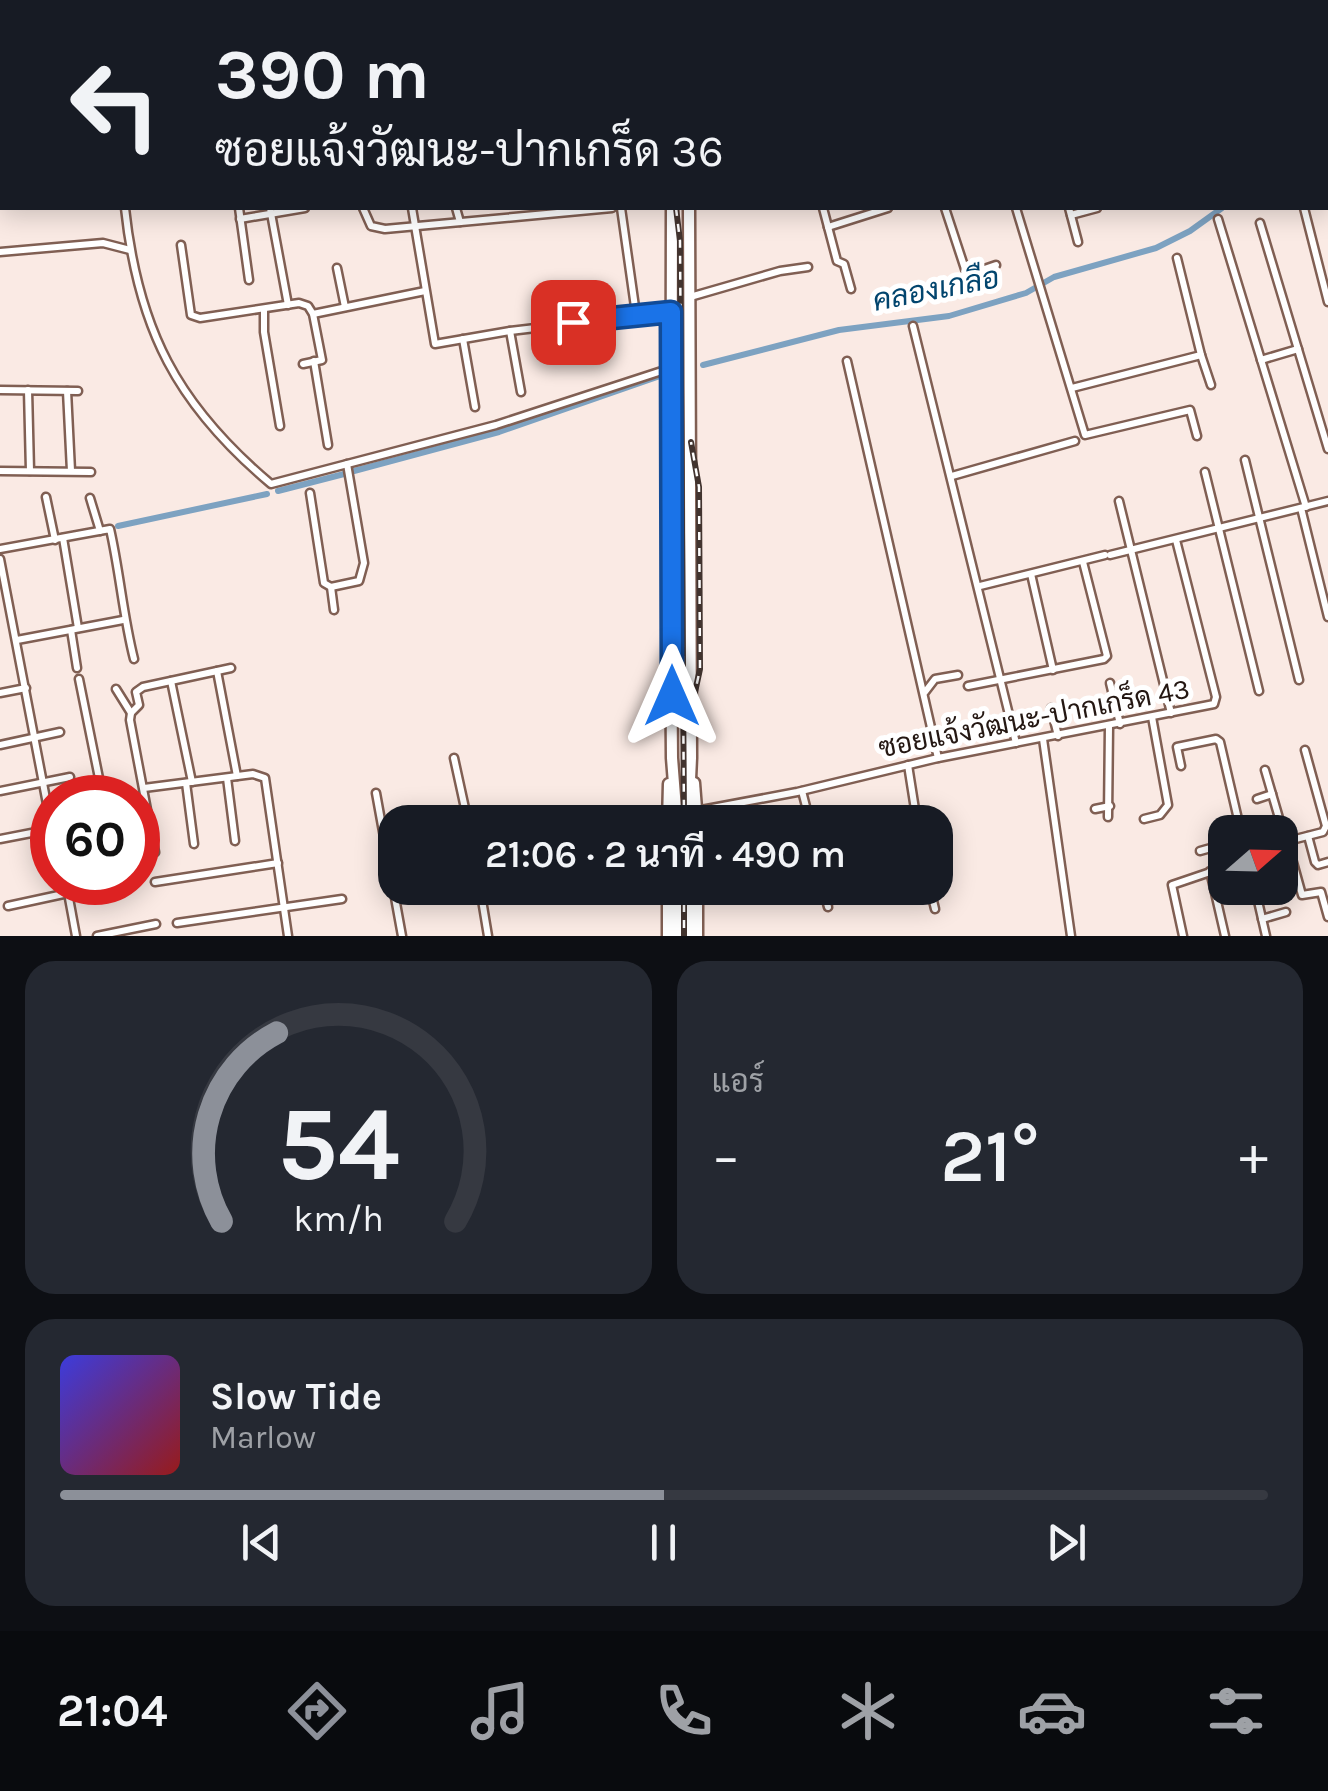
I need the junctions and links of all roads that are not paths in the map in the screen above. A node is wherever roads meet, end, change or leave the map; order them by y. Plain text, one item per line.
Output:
1 (125, 210) edge
2 (238, 210) edge
3 (364, 210) edge
4 (412, 210) edge
5 (457, 210) edge
6 (555, 210) edge
7 (620, 210) edge
8 (672, 210) edge
9 (689, 210) edge
10 (823, 210) edge
11 (882, 210) edge
12 (946, 210) edge
13 (1017, 210) edge
14 (1305, 210) edge
15 (271, 211) edge
16 (526, 211) edge
17 (1070, 211) edge
18 (240, 219) junction
19 (1218, 219) dead end
20 (460, 222) junction
21 (1260, 222) dead end
22 (416, 226) junction
23 (828, 227) junction
24 (1078, 242) dead end
25 (181, 245) dead end
26 (130, 250) junction
27 (0, 252) edge
28 (1177, 258) dead end
29 (996, 265) dead end
30 (808, 267) dead end
31 (337, 268) dead end
32 (249, 280) dead end
33 (851, 289) dead end
34 (425, 291) junction
35 (689, 298) junction
36 (1328, 302) edge
37 (288, 306) junction
38 (345, 307) junction
39 (264, 310) junction
40 (671, 312) junction
41 (313, 314) junction
42 (636, 314) junction
43 (913, 326) dead end
44 (510, 331) junction
45 (463, 340) junction
46 (1298, 350) junction
47 (1201, 355) junction
48 (1261, 360) junction
49 (847, 361) dead end
50 (314, 362) junction
51 (302, 364) dead end
52 (670, 368) junction
53 (1211, 385) dead end
54 (1072, 388) junction
55 (0, 390) edge
56 (28, 390) junction
57 (67, 391) junction
58 (78, 391) dead end
59 (521, 392) dead end
60 (476, 407) dead end
61 (280, 426) dead end
62 (1197, 436) dead end
63 (1075, 441) dead end
64 (328, 445) dead end
65 (1328, 449) edge
66 (1245, 460) dead end
67 (347, 464) junction
68 (0, 471) edge
69 (30, 471) junction
70 (71, 472) junction
71 (91, 472) dead end
72 (1206, 472) dead end
73 (952, 476) junction
74 (310, 493) dead end
75 (46, 497) dead end
76 (90, 498) dead end
77 (1119, 501) dead end
78 (1328, 501) edge
79 (1304, 507) junction
80 (1260, 518) junction
81 (1220, 528) junction
82 (100, 531) junction
83 (59, 539) junction
84 (1176, 540) junction
85 (0, 549) edge
86 (1132, 550) junction
87 (0, 559) edge
88 (1083, 562) junction
89 (1031, 574) junction
90 (980, 586) junction
91 (331, 587) junction
92 (334, 610) dead end
93 (1328, 618) edge
94 (124, 620) junction
95 (74, 629) junction
96 (16, 640) junction
97 (134, 659) dead end
98 (78, 668) dead end
99 (231, 668) dead end
100 (1053, 670) junction
101 (217, 671) junction
102 (958, 674) dead end
103 (78, 678) dead end
104 (1002, 679) junction
105 (1299, 680) dead end
106 (171, 681) junction
107 (1110, 683) dead end
108 (968, 686) dead end
109 (26, 688) junction
110 (116, 689) dead end
111 (1260, 691) dead end
112 (925, 692) junction
113 (0, 693) edge
114 (1051, 708) dead end
115 (1171, 713) junction
116 (131, 714) junction
117 (1152, 717) junction
118 (1120, 724) junction
119 (1108, 726) junction
120 (60, 732) dead end
121 (1058, 736) junction
122 (33, 738) junction
123 (1043, 738) junction
124 (0, 744) edge
125 (1016, 744) junction
126 (1305, 750) dead end
127 (454, 758) dead end
128 (672, 758) junction
129 (690, 758) junction
130 (938, 758) junction
131 (908, 765) junction
132 (1181, 766) dead end
133 (1265, 770) dead end
134 (41, 775) edge
135 (98, 775) edge
136 (142, 775) edge
137 (238, 776) junction
138 (227, 778) junction
139 (189, 782) junction
140 (30, 785) edge
141 (160, 786) edge
142 (0, 791) edge
143 (802, 791) junction
144 (376, 793) dead end
145 (1272, 794) junction
146 (1257, 798) dead end
147 (464, 805) edge
148 (669, 805) edge
149 (676, 805) edge
150 (689, 805) edge
151 (695, 805) edge
152 (745, 805) edge
153 (806, 805) edge
154 (914, 805) edge
155 (1110, 806) junction
156 (1095, 808) dead end
157 (1237, 815) edge
158 (1277, 815) edge
159 (1108, 817) dead end
160 (1144, 819) dead end
161 (30, 834) edge
162 (1308, 836) junction
163 (1298, 839) edge
164 (0, 840) edge
165 (234, 841) dead end
166 (194, 844) dead end
167 (1208, 848) edge
168 (1200, 850) dead end
169 (1328, 862) edge
170 (278, 863) junction
171 (1208, 872) edge
172 (160, 881) edge
173 (1298, 883) edge
174 (342, 899) dead end
175 (30, 902) edge
176 (70, 905) edge
177 (483, 905) edge
178 (668, 905) edge
179 (676, 905) edge
180 (690, 905) edge
181 (696, 905) edge
182 (934, 905) edge
183 (1217, 905) edge
184 (1258, 905) edge
185 (8, 906) dead end
186 (283, 908) junction
187 (935, 910) dead end
188 (1286, 912) dead end
189 (1328, 918) edge
190 (1262, 919) junction
191 (156, 924) dead end
192 (177, 924) dead end
193 (76, 936) edge
194 (97, 936) edge
195 (288, 936) edge
196 (402, 936) edge
197 (488, 936) edge
198 (668, 936) edge
199 (676, 936) edge
200 (693, 936) edge
201 (1071, 936) edge
202 (1183, 936) edge
203 (1224, 936) edge
204 (1266, 936) edge

1 - 26 street
2 - 18 street
3 - 22 street
4 - 22 street
5 - 20 street
6 - 16 street
7 - 42 street
8 - 40 main road
9 - 35 main road
10 - 23 street
11 - 23 street
12 - 29 street
13 - 54 street
14 - 36 street
15 - 18 street
15 - 37 street
16 - 20 street
17 - 24 street
18 - 32 street
19 - 48 street
20 - 22 street
21 - 46 street
22 - 34 street
23 - 33 street
25 - 39 street
26 - 27 street
26 - 67 street
28 - 47 street
30 - 35 street
31 - 38 street
34 - 38 street
34 - 45 street
35 - 129 main road
37 - 39 street
37 - 41 street
38 - 41 street
39 - 61 street
40 - 42 street
40 - 52 main road
41 - 50 street
42 - 44 street
43 - 73 street
44 - 45 street
44 - 59 street
45 - 60 street
46 - 48 street
46 - 65 street
47 - 53 street
47 - 54 street
48 - 79 street
49 - 112 street
50 - 51 street
50 - 64 street
52 - 67 street
52 - 128 main road
54 - 62 street
55 - 56 street
56 - 57 street
56 - 69 street
57 - 58 street
57 - 70 street
63 - 73 street
66 - 80 street
67 - 91 street
68 - 69 street
69 - 70 street
70 - 71 street
72 - 81 street
73 - 90 street
74 - 91 street
75 - 83 street
76 - 82 street
77 - 86 street
78 - 79 street
79 - 80 street
79 - 93 street
80 - 81 street
80 - 105 street
81 - 84 street
81 - 111 street
82 - 83 street
82 - 94 street
83 - 85 street
83 - 95 street
84 - 86 street
84 - 115 street, ซอยแจ้งวัฒนะ-ปากเกร็ด 43
86 - 88 street
86 - 115 street
87 - 96 street
88 - 89 street
88 - 100 street
89 - 90 street
89 - 100 street
90 - 104 street
91 - 92 street
94 - 95 street
94 - 97 street
95 - 96 street
95 - 98 street
96 - 109 street
99 - 101 street
100 - 104 street
101 - 106 street
101 - 137 street
102 - 112 street
103 - 135 street
104 - 108 street
104 - 125 street
106 - 116 street
106 - 139 street
107 - 118 street
109 - 113 street
109 - 122 street
110 - 116 street
112 - 130 street
114 - 121 street
115 - 117 street, ซอยแจ้งวัฒนะ-ปากเกร็ด 43
116 - 136 street
117 - 118 street, ซอยแจ้งวัฒนะ-ปากเกร็ด 43
117 - 160 street
118 - 119 street, ซอยแจ้งวัฒนะ-ปากเกร็ด 43
119 - 121 street, ซอยแจ้งวัฒนะ-ปากเกร็ด 43
119 - 155 street
120 - 122 street
121 - 123 street, ซอยแจ้งวัฒนะ-ปากเกร็ด 43
122 - 124 street
122 - 134 street
123 - 125 street, ซอยแจ้งวัฒนะ-ปากเกร็ด 43
123 - 201 street
125 - 130 street, ซอยแจ้งวัฒนะ-ปากเกร็ด 43
126 - 162 street
127 - 147 street
128 - 148 main road
128 - 149 main road
129 - 150 main road
129 - 151 main road
130 - 131 street, ซอยแจ้งวัฒนะ-ปากเกร็ด 43
131 - 143 street, ซอยแจ้งวัฒนะ-ปากเกร็ด 43
131 - 154 street
132 - 157 street
133 - 145 street
137 - 138 street
137 - 170 street
138 - 139 street
138 - 165 street
139 - 141 street
139 - 166 street
140 - 142 street
143 - 152 street, ซอยแจ้งวัฒนะ-ปากเกร็ด 43
143 - 153 street
144 - 196 street
145 - 146 street
145 - 158 street
155 - 156 street
155 - 159 street
161 - 164 street
162 - 163 street
162 - 169 street
167 - 168 street
170 - 172 street
170 - 186 street
171 - 202 street
173 - 189 street
174 - 186 street
175 - 185 street
176 - 193 street
177 - 197 street
178 - 198 main road
179 - 199 main road
180 - 200 main road
181 - 200 main road
182 - 187 street
183 - 203 street
184 - 190 street
186 - 192 street
186 - 195 street
188 - 190 street
190 - 204 street
191 - 194 street

